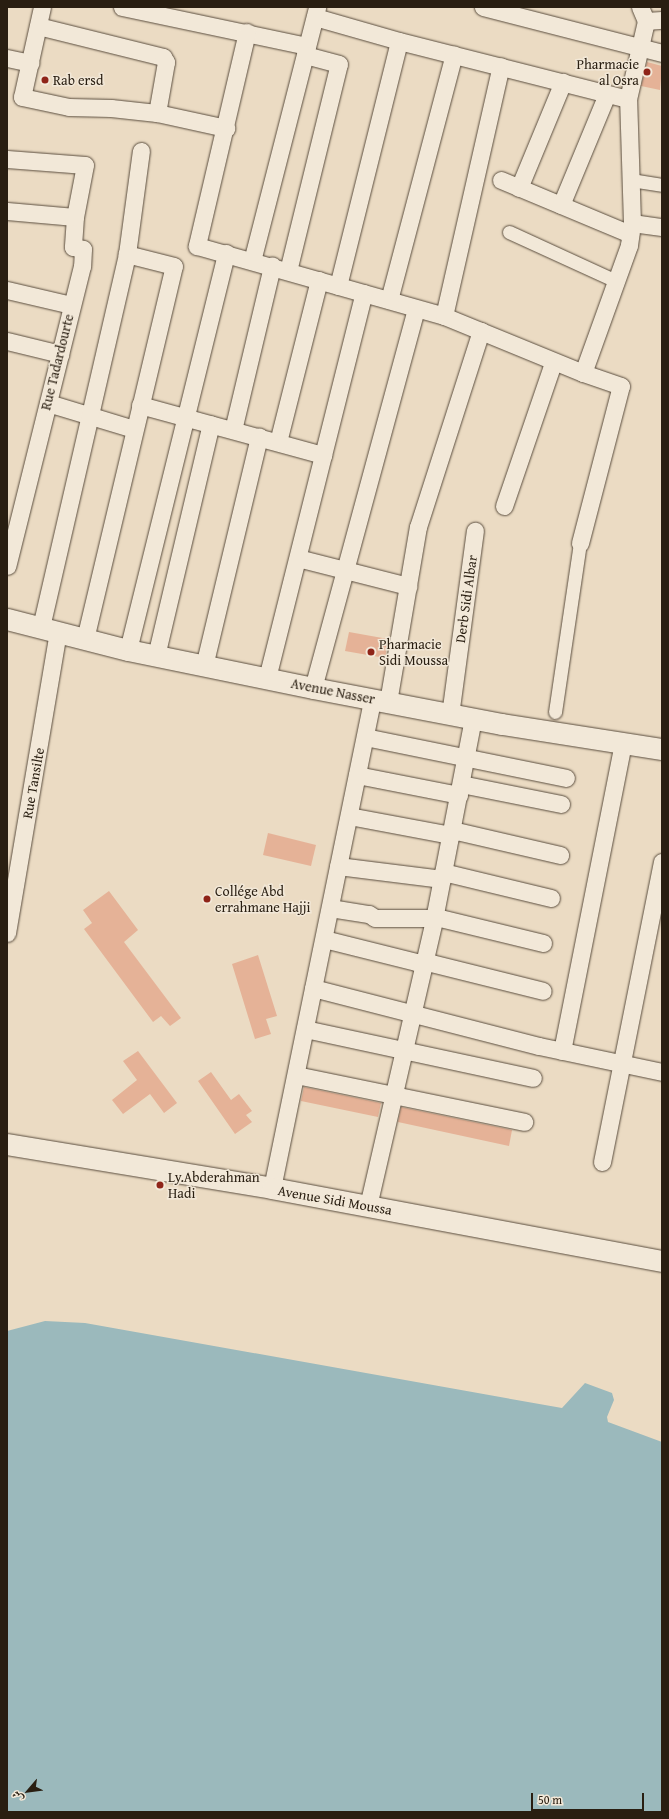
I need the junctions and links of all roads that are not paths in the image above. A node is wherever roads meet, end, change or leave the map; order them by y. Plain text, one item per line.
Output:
1 (42, 7) edge
2 (122, 7) edge
3 (483, 7) edge
4 (316, 12) edge
5 (649, 16) edge
6 (38, 26) junction
7 (247, 32) junction
8 (399, 42) junction
9 (639, 48) junction
10 (306, 50) junction
11 (662, 53) edge
12 (454, 54) junction
13 (7, 58) edge
14 (30, 63) junction
15 (501, 66) junction
16 (563, 82) junction
17 (607, 94) junction
18 (628, 99) junction
19 (157, 113) junction
20 (226, 128) junction
21 (141, 151) dead end
22 (7, 159) edge
23 (501, 180) dead end
24 (631, 180) junction
25 (662, 185) edge
26 (519, 188) junction
27 (561, 205) junction
28 (7, 211) edge
29 (75, 218) junction
30 (662, 227) edge
31 (631, 228) junction
32 (509, 232) dead end
33 (226, 253) junction
34 (127, 254) junction
35 (252, 261) junction
36 (272, 266) junction
37 (288, 271) junction
38 (319, 280) junction
39 (616, 281) junction
40 (338, 286) junction
41 (7, 290) edge
42 (364, 293) junction
43 (388, 300) junction
44 (71, 305) junction
45 (416, 309) junction
46 (444, 316) junction
47 (481, 331) junction
48 (7, 341) edge
49 (60, 354) junction
50 (553, 363) junction
51 (583, 373) junction
52 (48, 403) junction
53 (140, 405) junction
54 (90, 415) junction
55 (185, 418) junction
56 (211, 424) junction
57 (134, 429) junction
58 (233, 430) junction
59 (259, 437) junction
60 (278, 442) junction
61 (323, 455) junction
62 (504, 506) dead end
63 (475, 532) dead end
64 (580, 544) joint
65 (298, 558) junction
66 (7, 566) edge
67 (346, 570) junction
68 (408, 586) junction
69 (7, 618) edge
70 (50, 630) junction
71 (85, 639) junction
72 (128, 650) junction
73 (156, 656) junction
74 (204, 666) junction
75 (267, 678) junction
76 (313, 688) junction
77 (380, 700) junction
78 (450, 714) junction
79 (473, 718) junction
80 (554, 720) junction
81 (365, 737) junction
82 (623, 743) junction
83 (662, 749) edge
84 (466, 757) junction
85 (357, 775) junction
86 (566, 778) dead end
87 (460, 790) junction
88 (561, 804) dead end
89 (349, 816) junction
90 (452, 833) junction
91 (560, 855) dead end
92 (662, 862) edge
93 (338, 866) junction
94 (442, 876) junction
95 (551, 898) dead end
96 (330, 908) junction
97 (434, 919) junction
98 (7, 933) edge
99 (324, 939) junction
100 (543, 943) dead end
101 (423, 962) junction
102 (313, 988) junction
103 (543, 991) dead end
104 (411, 1013) junction
105 (305, 1029) junction
106 (403, 1049) junction
107 (562, 1051) junction
108 (621, 1063) junction
109 (662, 1072) edge
110 (296, 1075) junction
111 (533, 1078) dead end
112 (394, 1094) junction
113 (524, 1122) dead end
114 (7, 1144) edge
115 (602, 1162) dead end
116 (272, 1188) junction
117 (368, 1206) junction
118 (659, 1261) edge

1 - 6 street
2 - 7 street
3 - 9 street
4 - 8 street
4 - 10 street
5 - 9 street
6 - 14 street
6 - 19 street
7 - 10 street
7 - 20 street
8 - 12 street
8 - 40 street
9 - 11 street
9 - 18 street
10 - 35 street
10 - 37 street
12 - 15 street
12 - 43 street
13 - 14 street
14 - 19 street
15 - 16 street
15 - 46 street
16 - 17 street
16 - 26 street
17 - 18 street
17 - 27 street
18 - 24 street
19 - 20 street
20 - 33 street
21 - 34 street, Rue Tansilte
22 - 29 street, Rue Tadardourte
23 - 26 street
24 - 25 street
24 - 31 street
26 - 27 street
27 - 31 street
28 - 29 street
29 - 44 street, Rue Tadardourte
30 - 31 street
31 - 39 street
32 - 39 street
33 - 35 street
33 - 55 street
34 - 53 street
34 - 54 street, Rue Tansilte
35 - 36 street
36 - 37 street
36 - 58 street
37 - 38 street
38 - 40 street
38 - 60 street
39 - 51 street
40 - 42 street
41 - 44 street
42 - 43 street
42 - 61 street
43 - 45 street
44 - 49 street, Rue Tadardourte
45 - 46 street
45 - 67 street
46 - 47 street
47 - 50 street
47 - 68 street
48 - 49 street
49 - 52 street, Rue Tadardourte
50 - 51 street
50 - 62 street
51 - 64 street
52 - 54 street
52 - 66 street, Rue Tadardourte
53 - 55 street
53 - 57 street
54 - 57 street
54 - 70 street, Rue Tansilte
55 - 56 street
55 - 72 street
56 - 58 street
56 - 73 street
57 - 71 street
58 - 59 street
59 - 60 street
59 - 74 street
60 - 61 street
61 - 65 street
63 - 78 street, Derb Sidi Albar
64 - 80 street
65 - 67 street
65 - 75 street
67 - 68 street
67 - 76 street
68 - 77 street
69 - 70 street, Avenue Nasser
70 - 71 street, Avenue Nasser
70 - 98 street, Rue Tansilte
71 - 72 street, Avenue Nasser
72 - 73 street, Avenue Nasser
73 - 74 street, Avenue Nasser
74 - 75 street, Avenue Nasser
75 - 76 street, Avenue Nasser
76 - 77 street, Avenue Nasser
77 - 78 street, Avenue Nasser
77 - 81 street
78 - 79 street, Avenue Nasser
79 - 80 street, Avenue Nasser
79 - 84 street
80 - 82 street, Avenue Nasser
81 - 84 street
81 - 85 street
82 - 83 street, Avenue Nasser
82 - 107 street
84 - 86 street
84 - 87 street
85 - 87 street
85 - 89 street
87 - 88 street
87 - 90 street
89 - 90 street
89 - 93 street
90 - 91 street
90 - 94 street
92 - 108 street
93 - 94 street
93 - 96 street
94 - 95 street
94 - 97 street
96 - 97 street
96 - 99 street
97 - 100 street
97 - 101 street
99 - 101 street
99 - 102 street
101 - 103 street
101 - 104 street
102 - 104 street
102 - 105 street
104 - 106 street
104 - 107 street
105 - 106 street
105 - 110 street
106 - 111 street
106 - 112 street
107 - 108 street
108 - 109 street
108 - 115 street
110 - 112 street
110 - 116 street
112 - 113 street
112 - 117 street
114 - 116 street, Avenue Sidi Moussa
116 - 117 street, Avenue Sidi Moussa
117 - 118 street, Avenue Sidi Moussa

